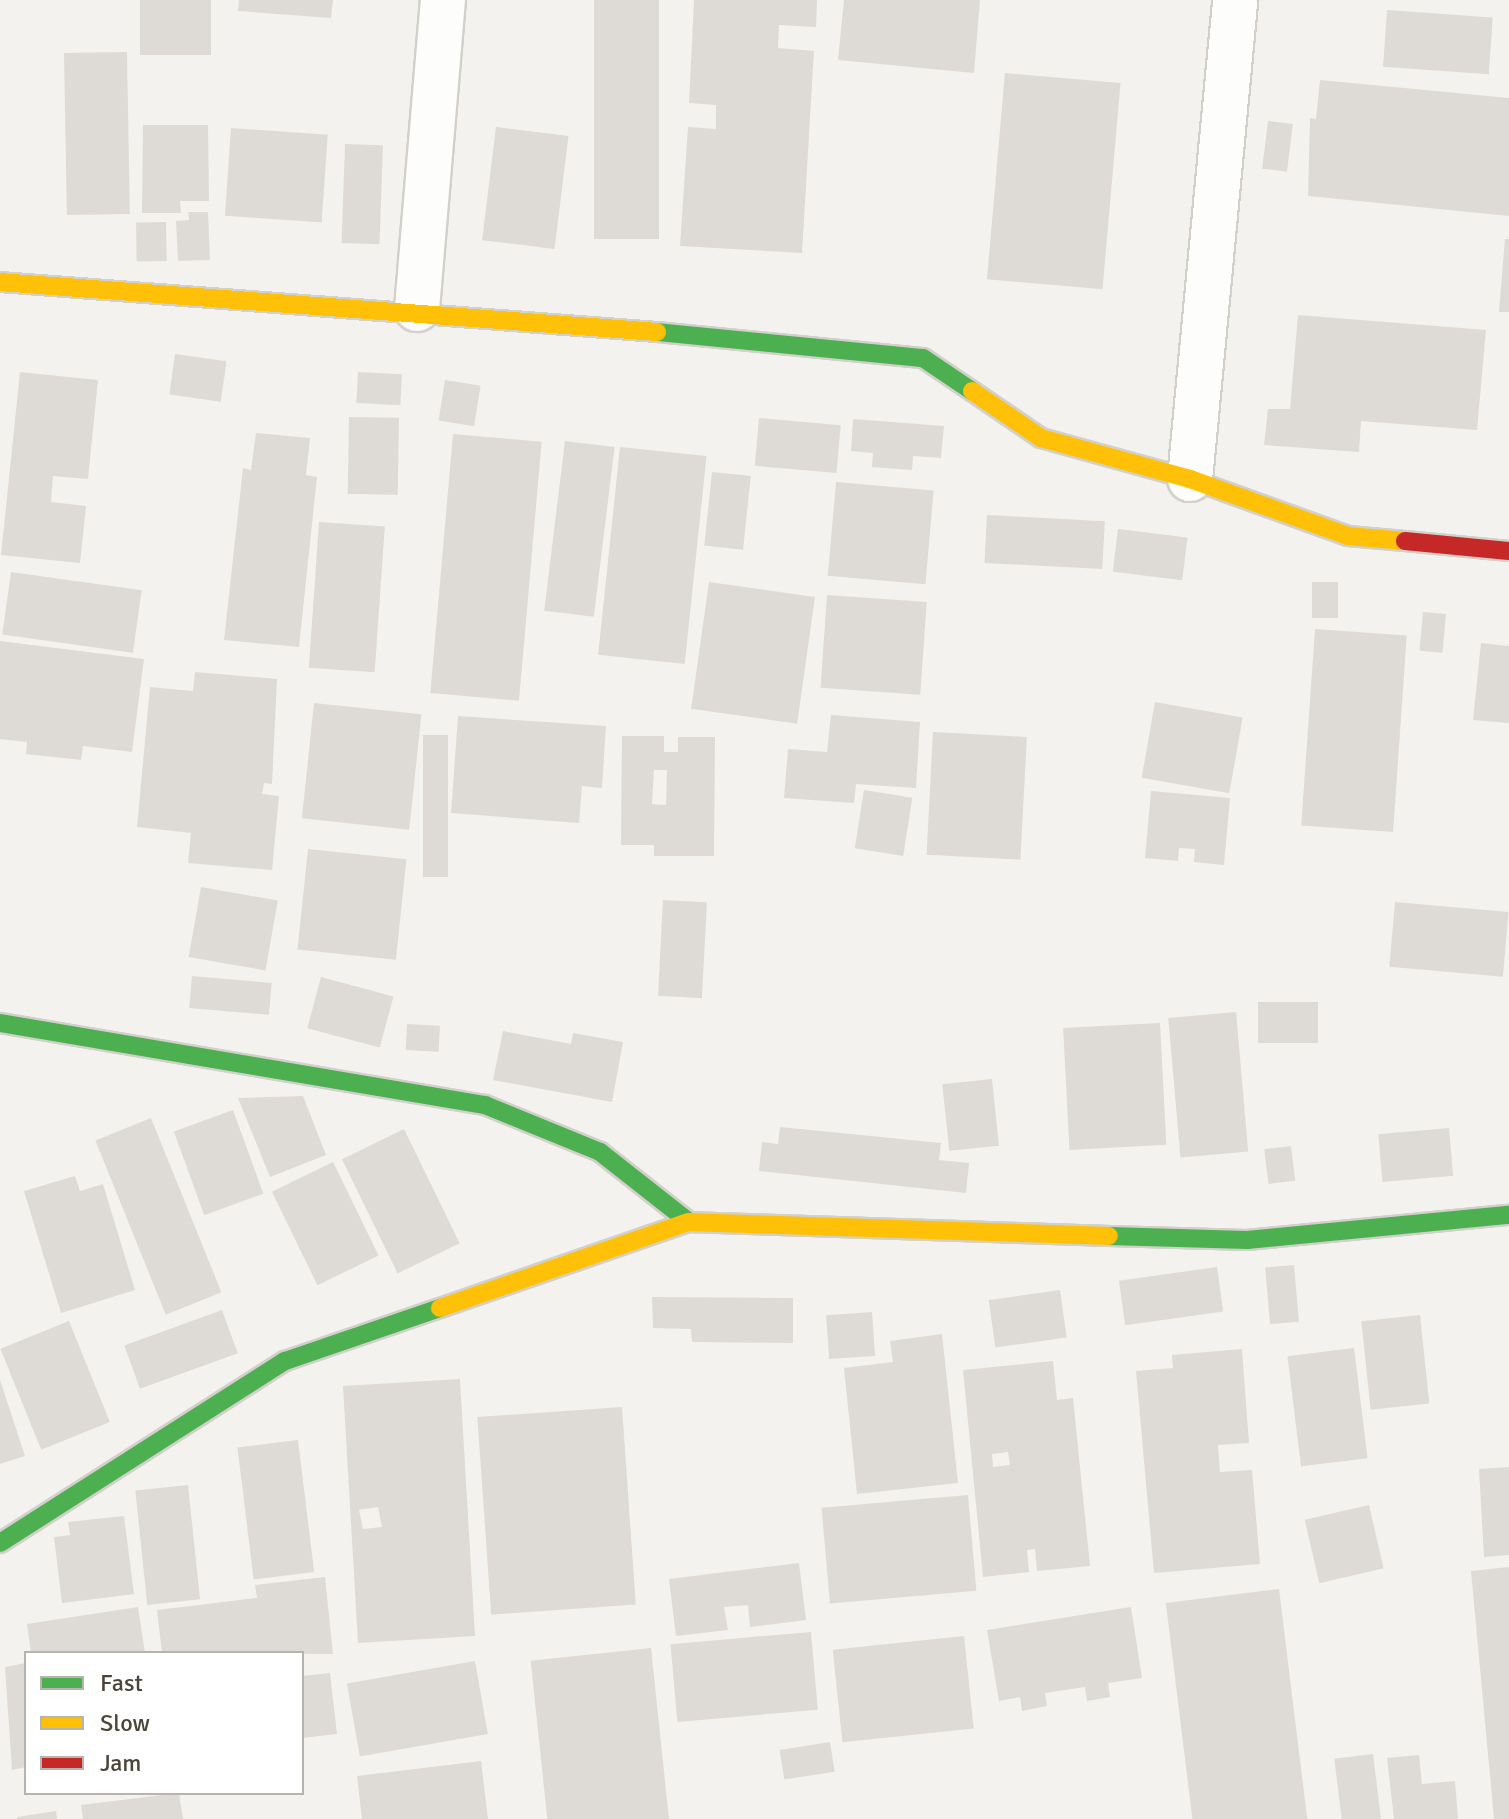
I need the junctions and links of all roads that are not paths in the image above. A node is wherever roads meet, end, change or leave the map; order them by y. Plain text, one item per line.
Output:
1 (443, 0) edge
2 (1235, 0) edge
3 (0, 282) edge
4 (417, 309) junction
5 (1190, 479) junction
6 (1509, 551) edge
7 (0, 1023) edge
8 (1509, 1215) edge
9 (689, 1222) junction
10 (0, 1543) edge

1 - 4 street
2 - 5 street
3 - 4 street
4 - 5 street
5 - 6 street
7 - 9 street
8 - 9 street
9 - 10 street

